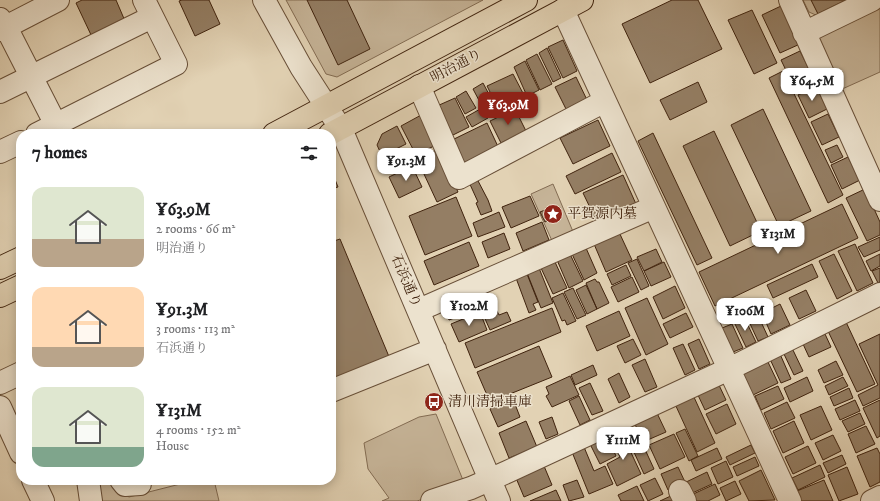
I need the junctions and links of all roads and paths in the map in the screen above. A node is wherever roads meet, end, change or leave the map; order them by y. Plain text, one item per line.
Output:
1 (58, 0) edge
2 (264, 0) edge
3 (526, 0) edge
4 (790, 0) edge
5 (872, 0) edge
6 (573, 5) edge
7 (148, 8) edge
8 (2, 26) edge
9 (804, 33) junction
10 (32, 76) junction
11 (419, 86) junction
12 (0, 92) edge
13 (605, 101) junction
14 (326, 106) junction
15 (56, 124) junction
16 (46, 129) edge
17 (283, 129) edge
18 (334, 129) edge
19 (336, 130) edge
20 (336, 133) edge
21 (16, 144) edge
22 (0, 152) edge
23 (880, 200) edge
24 (654, 207) junction
25 (16, 260) edge
26 (0, 268) edge
27 (880, 294) edge
28 (419, 310) junction
29 (435, 349) junction
30 (729, 369) junction
31 (16, 375) edge
32 (0, 383) edge
33 (336, 390) edge
34 (0, 407) edge
35 (16, 442) edge
36 (489, 480) junction
37 (36, 485) edge
38 (89, 485) edge
39 (880, 497) edge
40 (43, 501) edge
41 (91, 501) edge
42 (432, 501) edge
43 (499, 501) edge
44 (790, 501) edge
45 (872, 501) edge

1 - 8 street
2 - 14 street, 石浜通り
3 - 14 main road, 明治通り
4 - 9 street
5 - 9 street
6 - 11 main road, 明治通り
6 - 13 street
7 - 10 street
7 - 15 street
8 - 10 street
9 - 23 street
10 - 12 street
10 - 15 street
11 - 13 street
11 - 19 main road, 明治通り
13 - 24 street
14 - 17 main road, 明治通り
14 - 18 street, 石浜通り
15 - 16 street
20 - 28 street, 石浜通り
21 - 22 street
24 - 28 street
24 - 30 street
25 - 26 main road
27 - 30 street
28 - 29 street, 石浜通り
29 - 33 street
29 - 36 street, 石浜通り
30 - 36 street
30 - 44 street
31 - 32 street
34 - 35 street
36 - 42 street
36 - 43 street, 石浜通り
37 - 40 street
38 - 41 street
39 - 45 street

